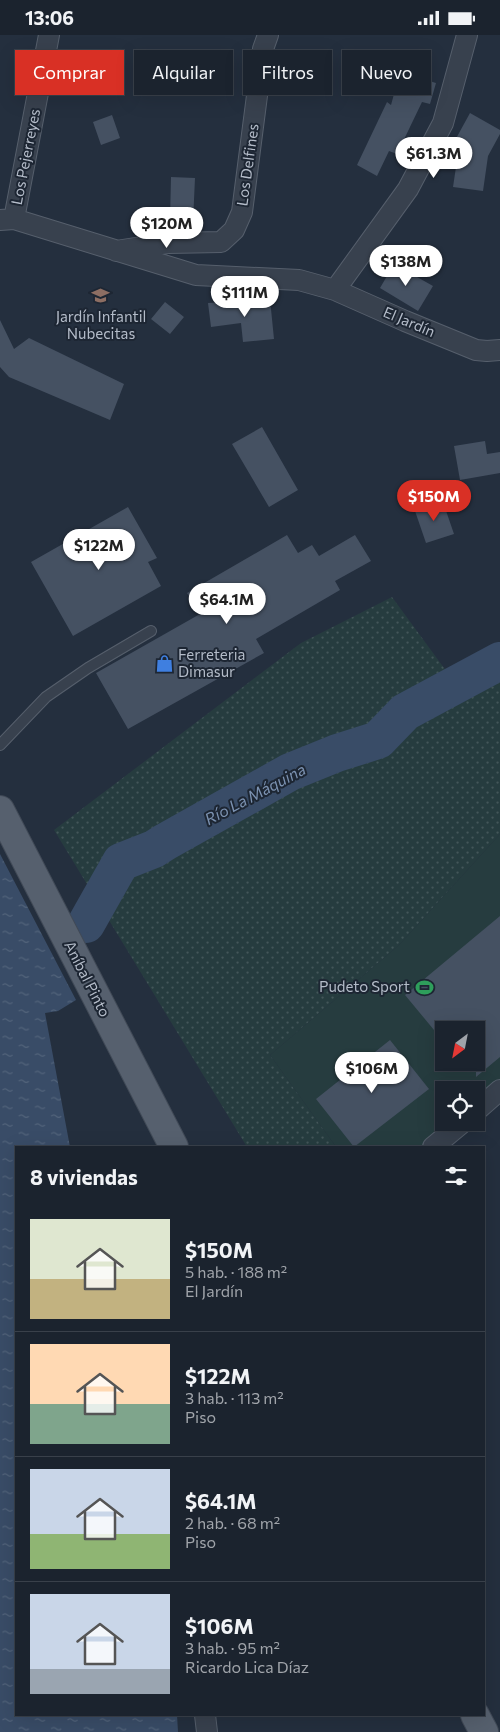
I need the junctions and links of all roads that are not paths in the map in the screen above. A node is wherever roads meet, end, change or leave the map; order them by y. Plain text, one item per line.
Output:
1 (49, 35) edge
2 (268, 35) edge
3 (467, 35) edge
4 (7, 220) edge
5 (114, 251) junction
6 (335, 290) junction
7 (500, 350) edge
8 (151, 631) dead end
9 (0, 745) edge
10 (0, 810) edge
11 (500, 1091) edge
12 (485, 1104) edge
13 (452, 1131) edge
14 (173, 1146) edge
15 (434, 1146) edge
16 (206, 1716) edge
17 (476, 1716) edge
18 (207, 1732) edge
19 (484, 1732) edge

1 - 4 street, Los Pejerreyes
2 - 5 street, Los Delfines
3 - 6 street
4 - 5 street, El Jardín
5 - 6 street, El Jardín
6 - 7 street, El Jardín
8 - 9 lane
10 - 14 main road, Aníbal Pinto
11 - 12 street
13 - 15 street
16 - 18 street
17 - 19 main road

